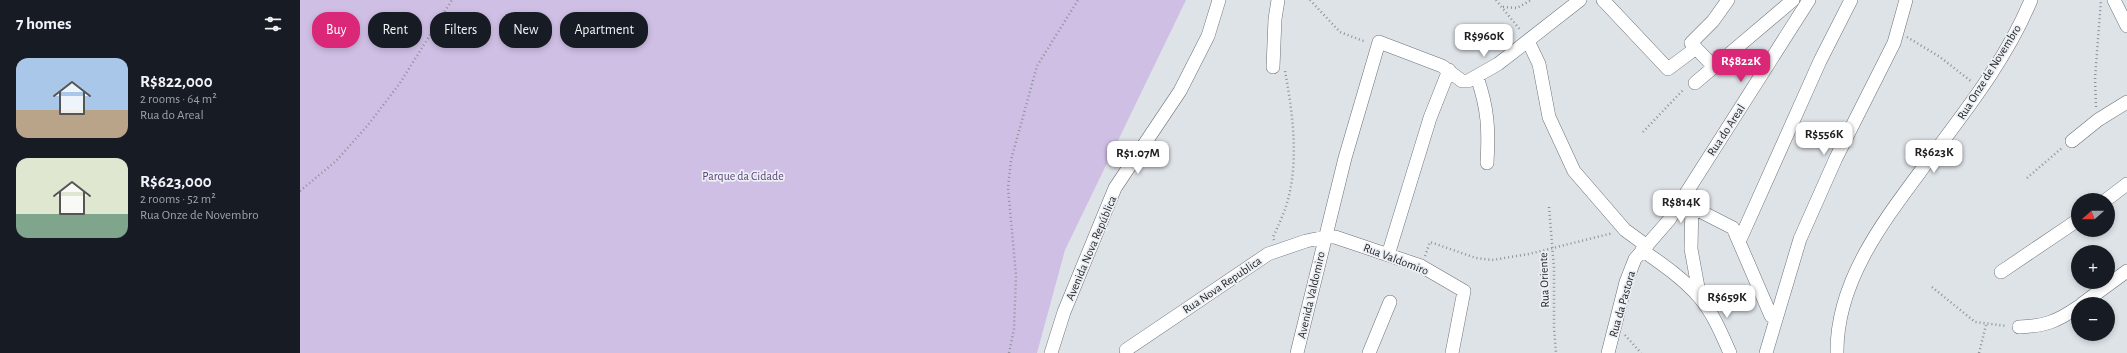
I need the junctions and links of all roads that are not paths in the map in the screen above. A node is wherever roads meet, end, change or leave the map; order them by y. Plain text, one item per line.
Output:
1 (1219, 0) edge
2 (1278, 0) edge
3 (1580, 0) edge
4 (1603, 0) edge
5 (1728, 0) edge
6 (1793, 0) edge
7 (1851, 0) edge
8 (1906, 0) edge
9 (2031, 0) edge
10 (2114, 0) edge
11 (1806, 1) edge
12 (2127, 26) edge
13 (1528, 41) junction
14 (1696, 48) junction
15 (1714, 67) junction
16 (1279, 68) road end
17 (1449, 70) junction
18 (1477, 77) junction
19 (1694, 83) road end
20 (2127, 102) edge
21 (2072, 141) road end
22 (1487, 163) dead end
23 (1694, 179) junction
24 (2127, 184) edge
25 (2115, 193) edge
26 (1692, 207) junction
27 (2071, 225) edge
28 (1325, 237) junction
29 (1739, 242) junction
30 (1644, 248) junction
31 (1388, 255) junction
32 (2127, 271) edge
33 (2001, 272) dead end
34 (2092, 297) edge
35 (1700, 298) junction
36 (1390, 302) dead end
37 (2071, 311) edge
38 (1773, 320) junction
39 (2019, 327) road end
40 (1126, 350) dead end
41 (1051, 353) edge
42 (1297, 353) edge
43 (1369, 353) edge
44 (1452, 353) edge
45 (1608, 353) edge
46 (1730, 353) edge
47 (1766, 353) edge
48 (1837, 353) edge

1 - 41 street, Avenida Nova República
2 - 16 street
3 - 13 street
4 - 14 street
5 - 14 street
6 - 15 street
7 - 29 street
8 - 38 street
9 - 48 street, Rua Onze de Novembro
10 - 12 street
11 - 23 street, Rua do Areal
13 - 18 street
13 - 30 street
14 - 15 street
15 - 19 street
17 - 18 street
17 - 28 street, Avenida Valdomiro
17 - 31 street
18 - 22 street
20 - 21 street
23 - 26 street
23 - 30 street, Rua da Pastora
24 - 25 street
26 - 29 street
26 - 35 street
27 - 33 street
28 - 31 street, Rua Valdomiro
28 - 40 street, Rua Nova Republica
28 - 42 street, Avenida Valdomiro
29 - 38 street
30 - 35 street
30 - 45 street, Rua da Pastora
31 - 44 street, Rua Valdomiro
32 - 34 street
35 - 46 street
36 - 43 street
37 - 39 street
38 - 47 street

